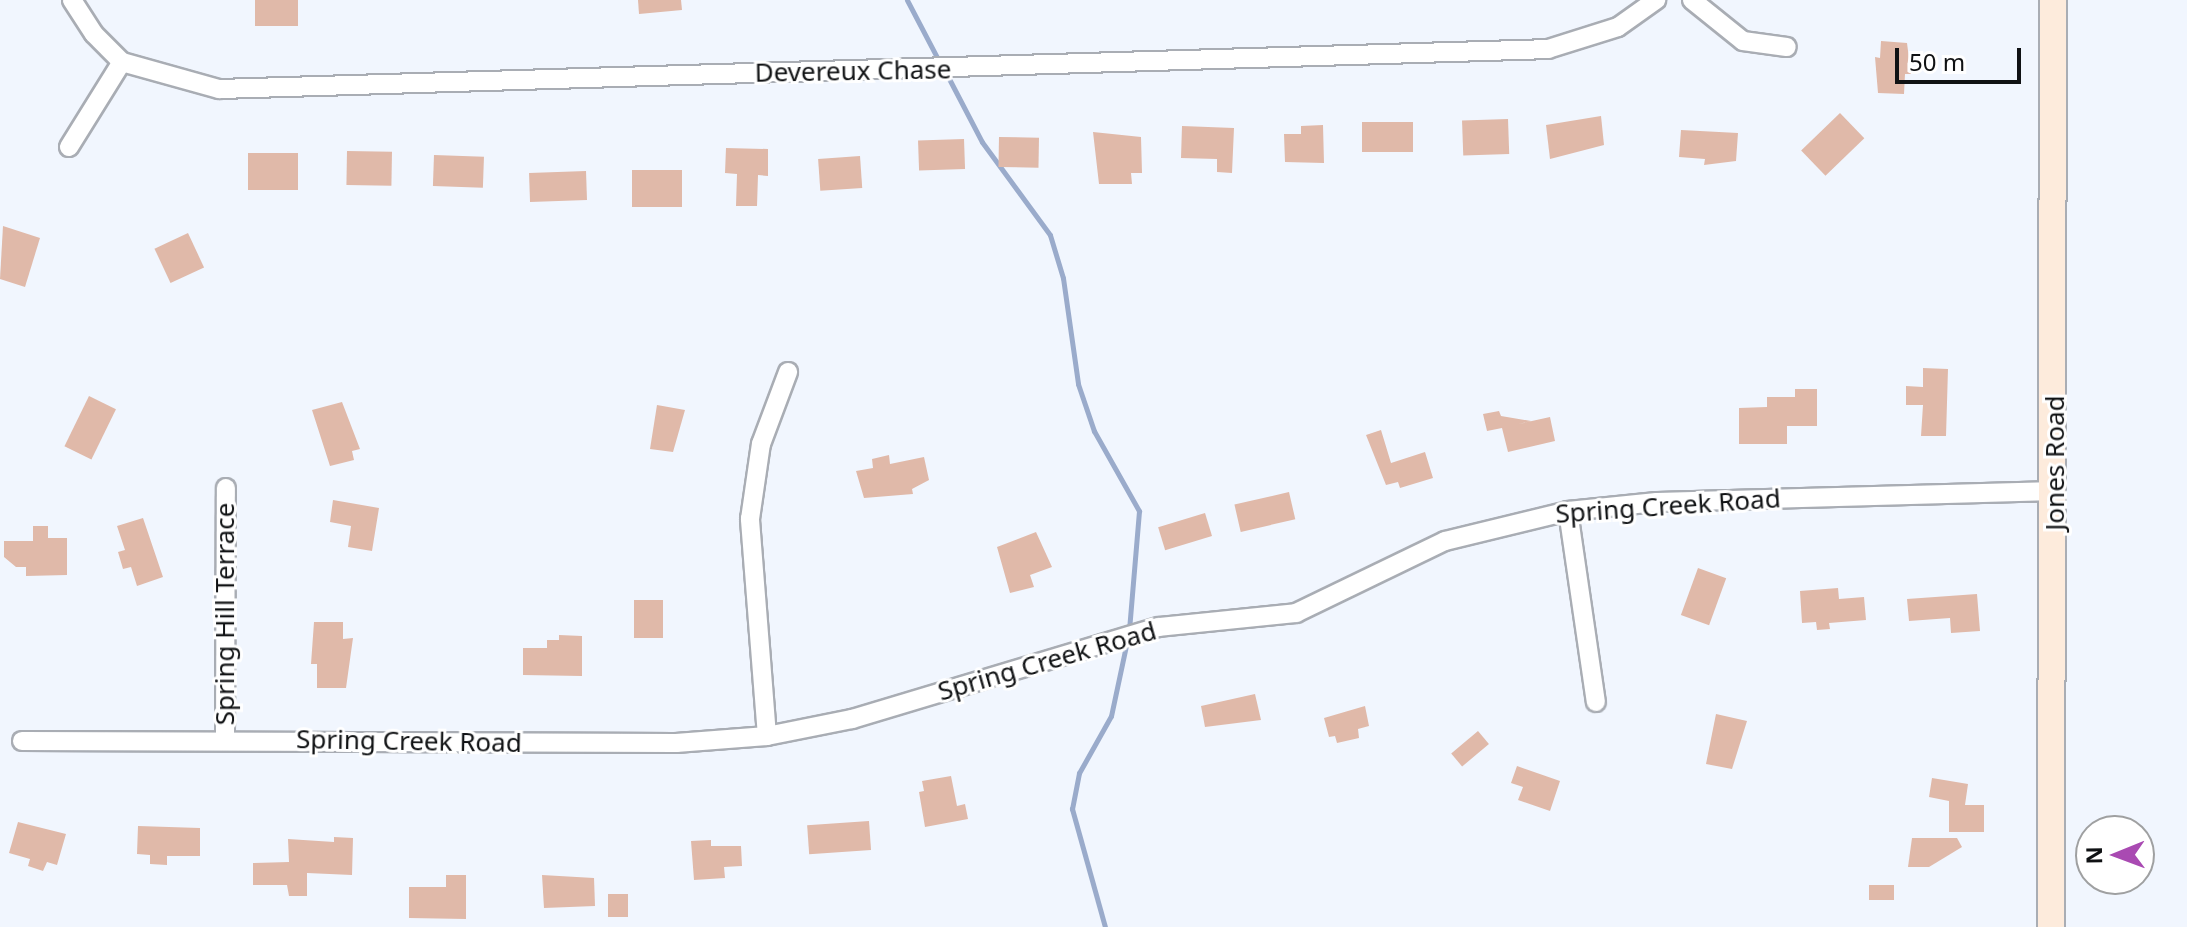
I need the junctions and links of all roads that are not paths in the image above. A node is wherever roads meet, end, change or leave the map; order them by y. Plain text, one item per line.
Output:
1 (72, 0) edge
2 (1656, 0) edge
3 (1692, 0) edge
4 (2053, 0) edge
5 (1787, 47) dead end
6 (122, 62) junction
7 (69, 147) dead end
8 (788, 372) dead end
9 (226, 488) dead end
10 (2055, 491) junction
11 (1568, 511) junction
12 (1596, 702) dead end
13 (767, 736) junction
14 (225, 739) junction
15 (22, 741) dead end
16 (2051, 927) edge

1 - 6 street, Devereux Chase
2 - 6 street, Devereux Chase
3 - 5 street
4 - 10 street, Jones Road
6 - 7 street
8 - 13 street
9 - 14 street, Spring Hill Terrace
10 - 11 street, Spring Creek Road
10 - 16 street, Jones Road
11 - 12 street
11 - 13 street, Spring Creek Road
13 - 14 street, Spring Creek Road
14 - 15 street, Spring Creek Road

